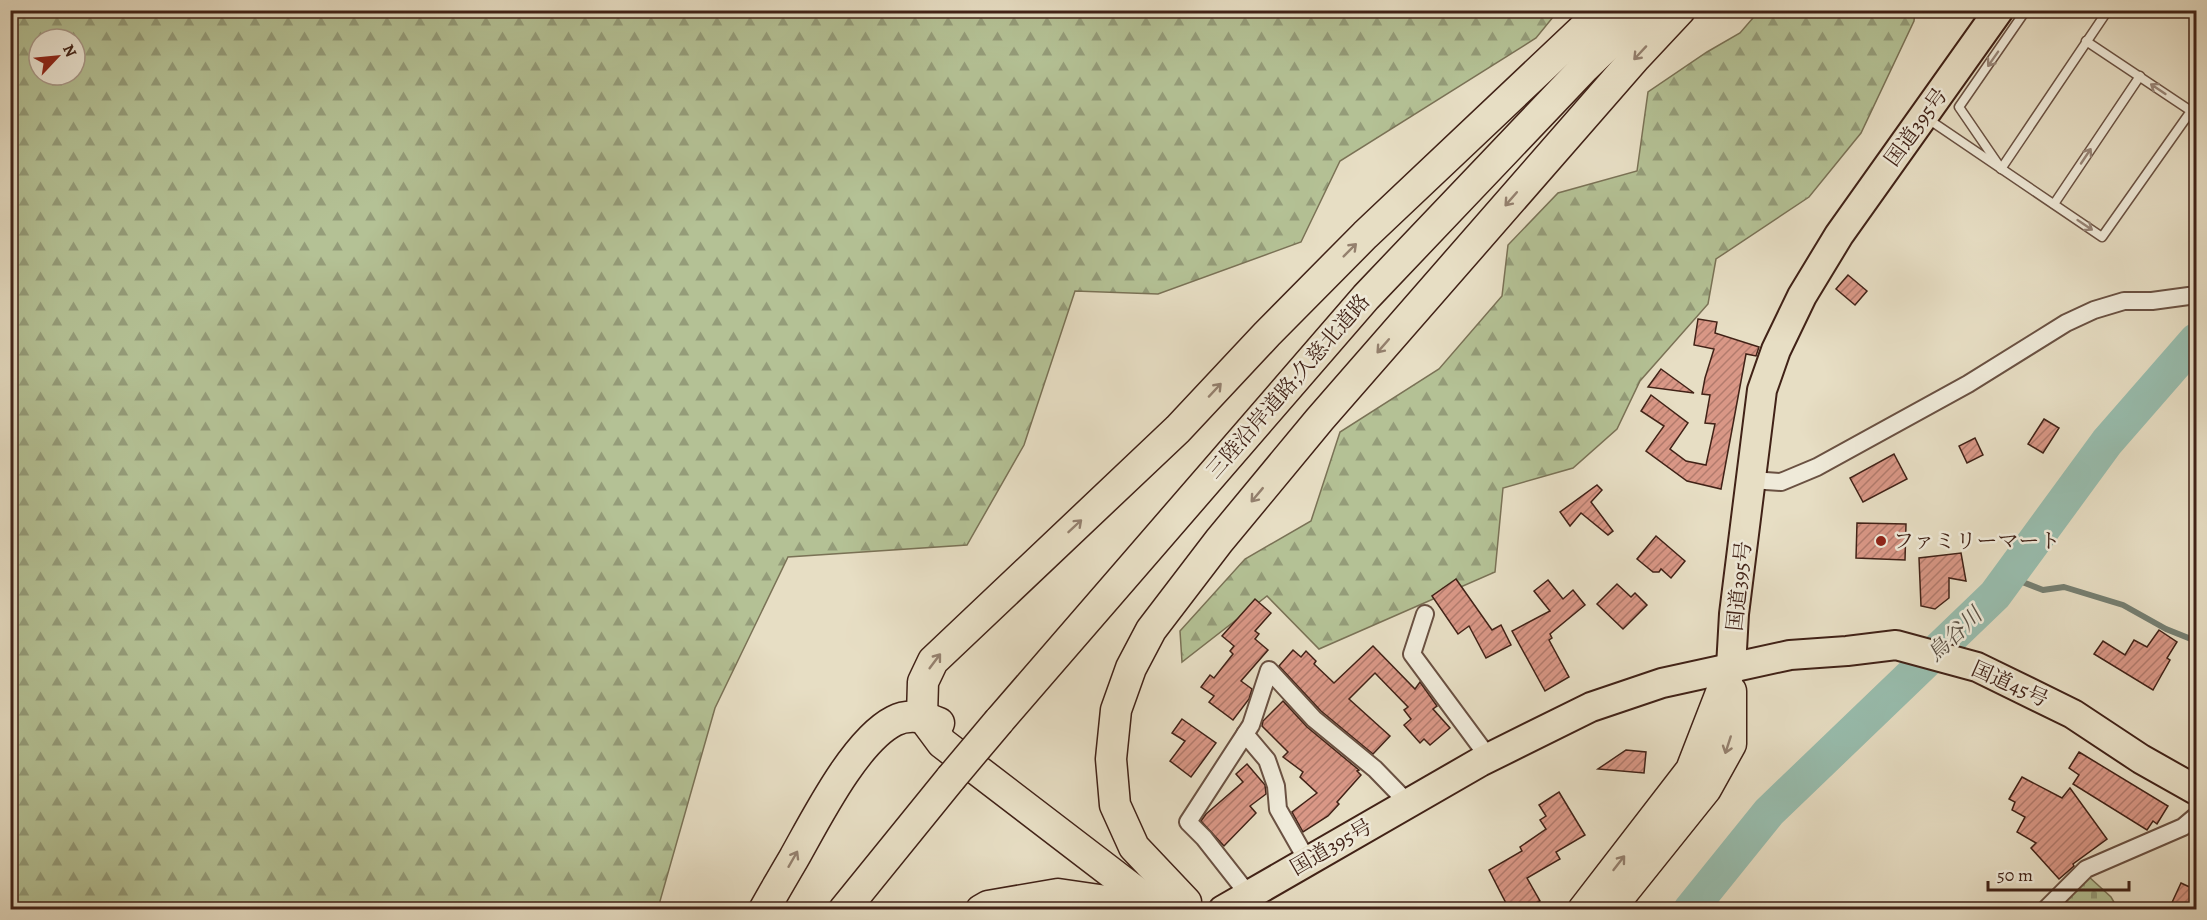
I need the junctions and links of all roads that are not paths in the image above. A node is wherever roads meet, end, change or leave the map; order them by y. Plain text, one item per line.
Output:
1 (1603, 10) edge
2 (1644, 10) edge
3 (1680, 10) edge
4 (2000, 10) edge
5 (2026, 10) edge
6 (2108, 10) edge
7 (2086, 41) junction
8 (2139, 76) junction
9 (1924, 116) junction
10 (2001, 169) junction
11 (2054, 204) junction
12 (2195, 295) edge
13 (1751, 480) junction
14 (1425, 614) dead end
15 (1731, 667) junction
16 (922, 716) junction
17 (1245, 734) junction
18 (1489, 758) junction
19 (2196, 790) edge
20 (1408, 803) junction
21 (2196, 816) edge
22 (1307, 860) junction
23 (1248, 894) junction
24 (1180, 907) edge
25 (764, 909) edge
26 (844, 909) edge
27 (981, 909) edge
28 (1143, 909) edge
29 (1223, 909) edge
30 (1583, 909) edge
31 (1609, 909) edge
32 (2045, 909) edge

16 -> 1 highway
2 - 26 highway, 三陸沿岸道路;久慈北道路, bridge
3 -> 24 highway
4 - 9 highway, 国道395号
5 -> 10 lane
6 - 7 lane
7 - 8 lane
7 - 10 lane
11 -> 8 lane
11 -> 8 lane
9 - 10 lane
9 - 13 highway, 国道395号
10 - 11 lane
12 - 13 street
13 - 15 highway, 国道395号
14 - 18 street
15 - 18 highway, 国道395号
15 - 19 highway, 国道45号
30 -> 15 highway
15 -> 31 highway
16 - 24 highway
25 -> 16 highway
17 - 20 street
17 - 22 street
17 - 23 street
18 - 20 highway, 国道395号
20 - 22 highway, 国道395号
21 - 32 street
22 - 23 highway, 国道395号
23 - 29 highway, 国道395号
27 - 28 highway

